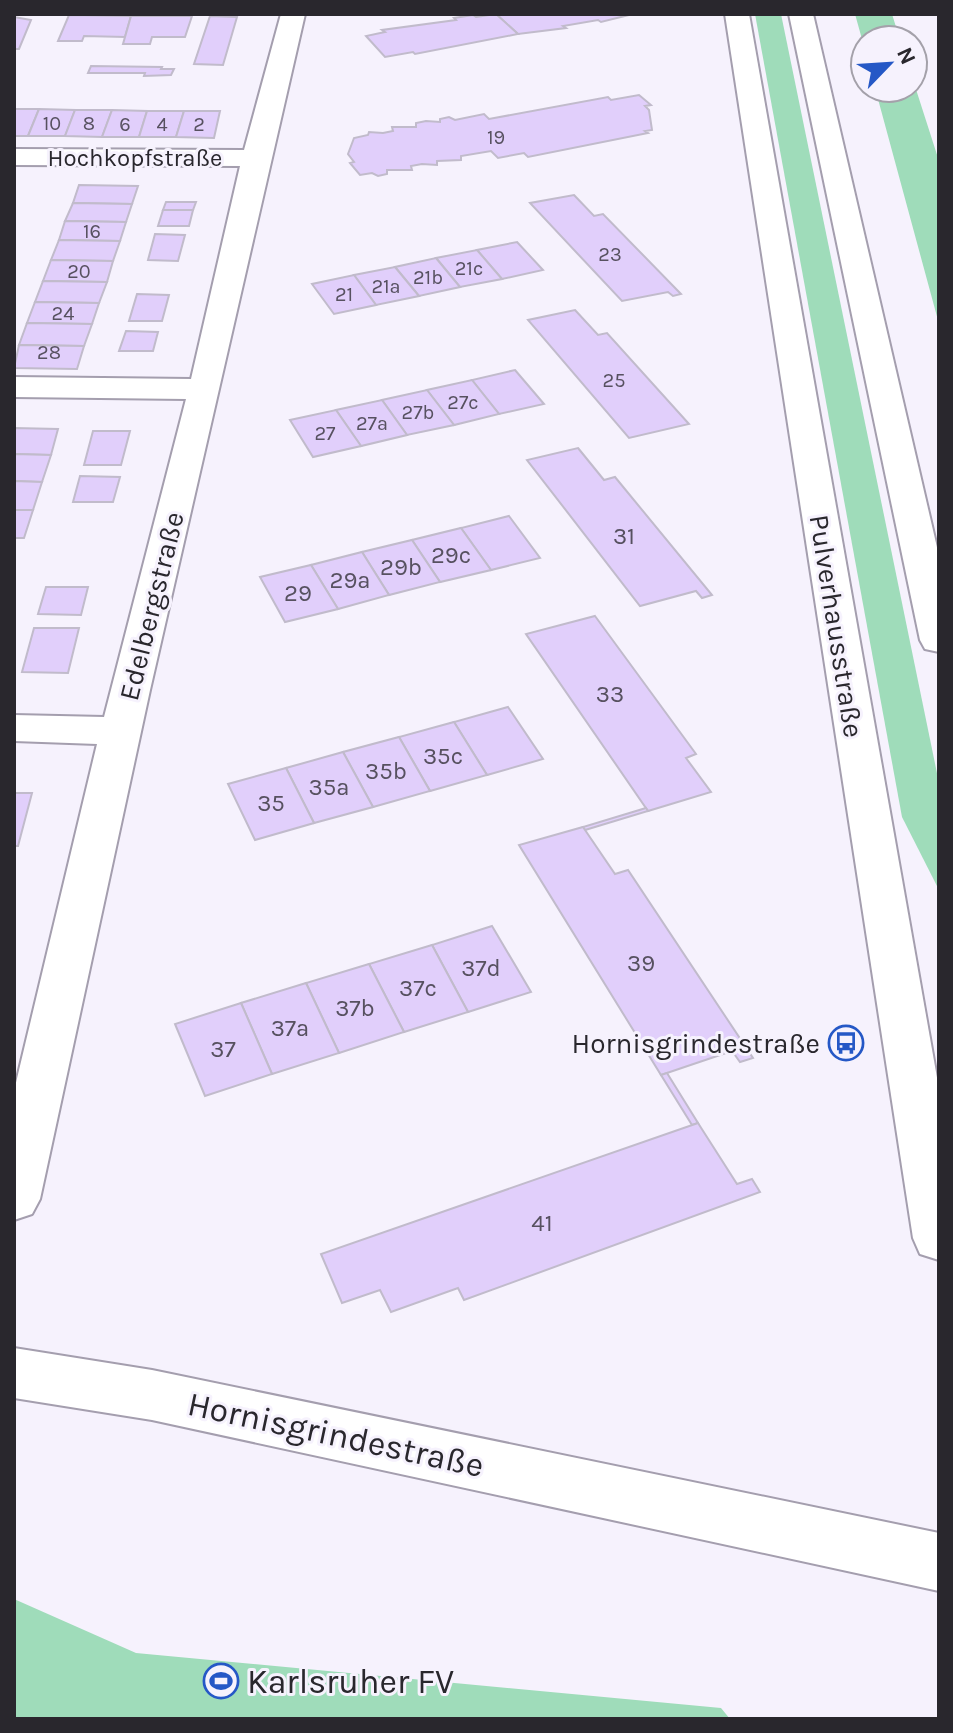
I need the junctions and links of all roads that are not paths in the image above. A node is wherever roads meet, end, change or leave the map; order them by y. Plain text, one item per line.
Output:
1 (293, 14) edge
2 (737, 14) edge
3 (801, 14) edge
4 (14, 157) edge
5 (256, 158) junction
6 (14, 387) edge
7 (205, 389) junction
8 (939, 640) edge
9 (14, 728) edge
10 (120, 731) junction
11 (14, 1199) edge
12 (939, 1238) edge
13 (14, 1373) edge
14 (939, 1562) edge

1 - 5 main road, Edelbergstraße
2 - 12 main road, Pulverhausstraße
3 - 8 main road
4 - 5 main road, Hochkopfstraße
5 - 7 main road, Edelbergstraße
6 - 7 main road
7 - 10 main road, Edelbergstraße
9 - 10 main road
10 - 11 main road, Edelbergstraße
13 - 14 main road, Hornisgrindestraße

